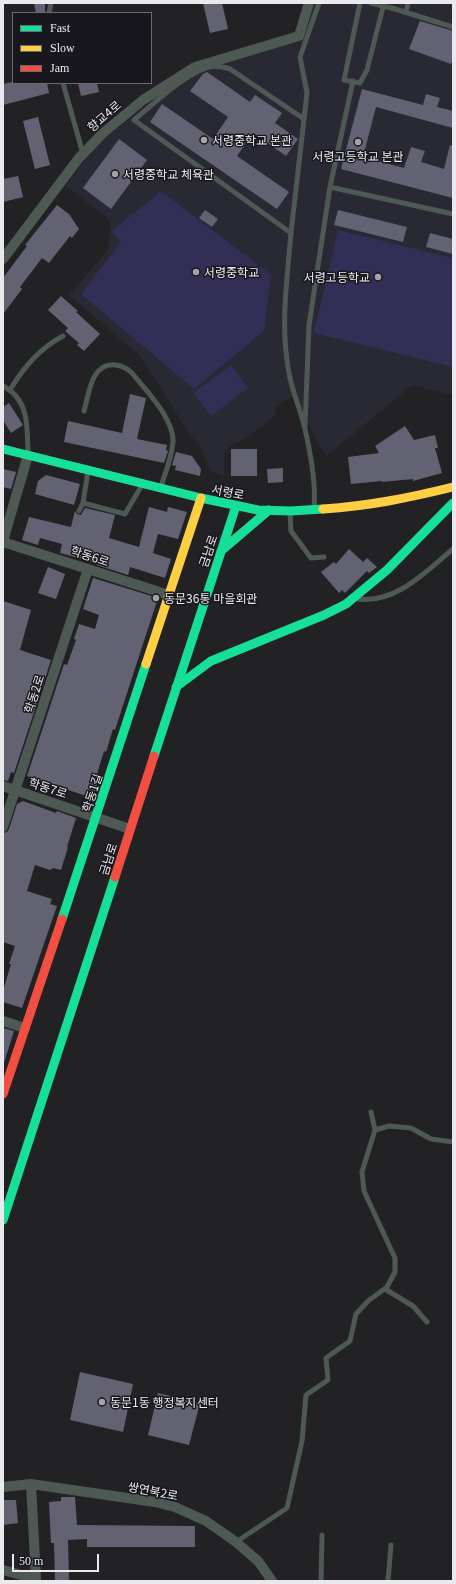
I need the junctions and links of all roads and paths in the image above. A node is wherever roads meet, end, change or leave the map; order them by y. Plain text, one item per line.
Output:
1 (309, 3) edge
2 (319, 3) edge
3 (360, 3) edge
4 (371, 3) edge
5 (408, 3) edge
6 (383, 4) edge
7 (406, 12) junction
8 (453, 27) edge
9 (353, 81) junction
10 (63, 84) edge
11 (304, 119) junction
12 (83, 154) junction
13 (330, 187) junction
14 (453, 214) edge
15 (291, 233) junction
16 (3, 259) edge
17 (63, 336) dead end
18 (3, 386) edge
19 (10, 390) junction
20 (84, 411) dead end
21 (305, 428) junction
22 (3, 449) edge
23 (28, 455) junction
24 (88, 470) junction
25 (142, 484) junction
26 (453, 487) edge
27 (161, 488) junction
28 (201, 498) junction
29 (83, 503) junction
30 (453, 503) edge
31 (236, 506) junction
32 (269, 510) junction
33 (314, 510) junction
34 (79, 511) dead end
35 (290, 511) junction
36 (3, 542) edge
37 (453, 549) edge
38 (220, 551) junction
39 (324, 558) dead end
40 (88, 570) junction
41 (169, 595) junction
42 (353, 598) junction
43 (176, 687) junction
44 (3, 786) edge
45 (16, 791) junction
46 (96, 818) junction
47 (3, 827) edge
48 (130, 829) junction
49 (3, 1021) edge
50 (25, 1028) junction
51 (3, 1094) edge
52 (371, 1112) dead end
53 (375, 1130) junction
54 (453, 1142) edge
55 (3, 1220) edge
56 (385, 1289) junction
57 (427, 1322) dead end
58 (30, 1484) junction
59 (3, 1487) edge
60 (322, 1535) dead end
61 (236, 1542) junction
62 (391, 1545) dead end
63 (3, 1570) edge
64 (36, 1580) edge
65 (272, 1581) edge
66 (321, 1581) edge
67 (388, 1581) edge

1 - 12 street, 향교4로
2 - 11 lane
3 - 9 lane
4 - 6 lane
5 - 7 lane
6 - 7 lane
6 - 9 lane
7 - 8 lane
9 - 13 lane
10 - 12 lane
11 - 15 lane
11 - 15 lane
12 - 16 street, 향교4로
13 - 14 lane
13 - 21 lane
15 - 21 lane
17 - 19 lane
18 - 19 lane
19 - 23 lane
20 - 27 lane
21 - 33 lane
22 - 23 street, 서령로
23 - 24 street, 서령로
23 - 36 street
24 - 25 street, 서령로
24 - 29 lane
25 - 27 street, 서령로
25 - 29 lane
26 - 33 street, 서령로
27 - 28 street, 서령로
28 - 31 street, 서령로
28 - 41 street, 학동1길
29 - 34 lane
30 - 42 street
31 - 32 street, 서령로
31 - 38 street, 금남로
32 - 35 street, 서령로
32 - 38 street
33 - 35 street, 서령로
35 - 39 lane
36 - 40 street, 학동6로
37 - 42 lane
38 - 43 street, 금남로
40 - 41 street, 학동6로
40 - 45 street, 학동2로
41 - 46 street, 학동1길
42 - 43 street
43 - 48 street, 금남로
44 - 45 street, 학동7로
45 - 46 street, 학동7로
45 - 47 street, 학동2로
46 - 48 street, 학동7로
46 - 50 street, 학동1길
48 - 55 street, 금남로
49 - 50 street
50 - 51 street, 학동1길
52 - 53 lane
53 - 54 lane
53 - 56 lane
56 - 57 lane
56 - 61 lane
58 - 59 street, 쌍연북2로
58 - 61 street, 쌍연북2로
58 - 64 street
60 - 66 lane
61 - 65 street, 쌍연북2로
62 - 67 lane
63 - 64 street

